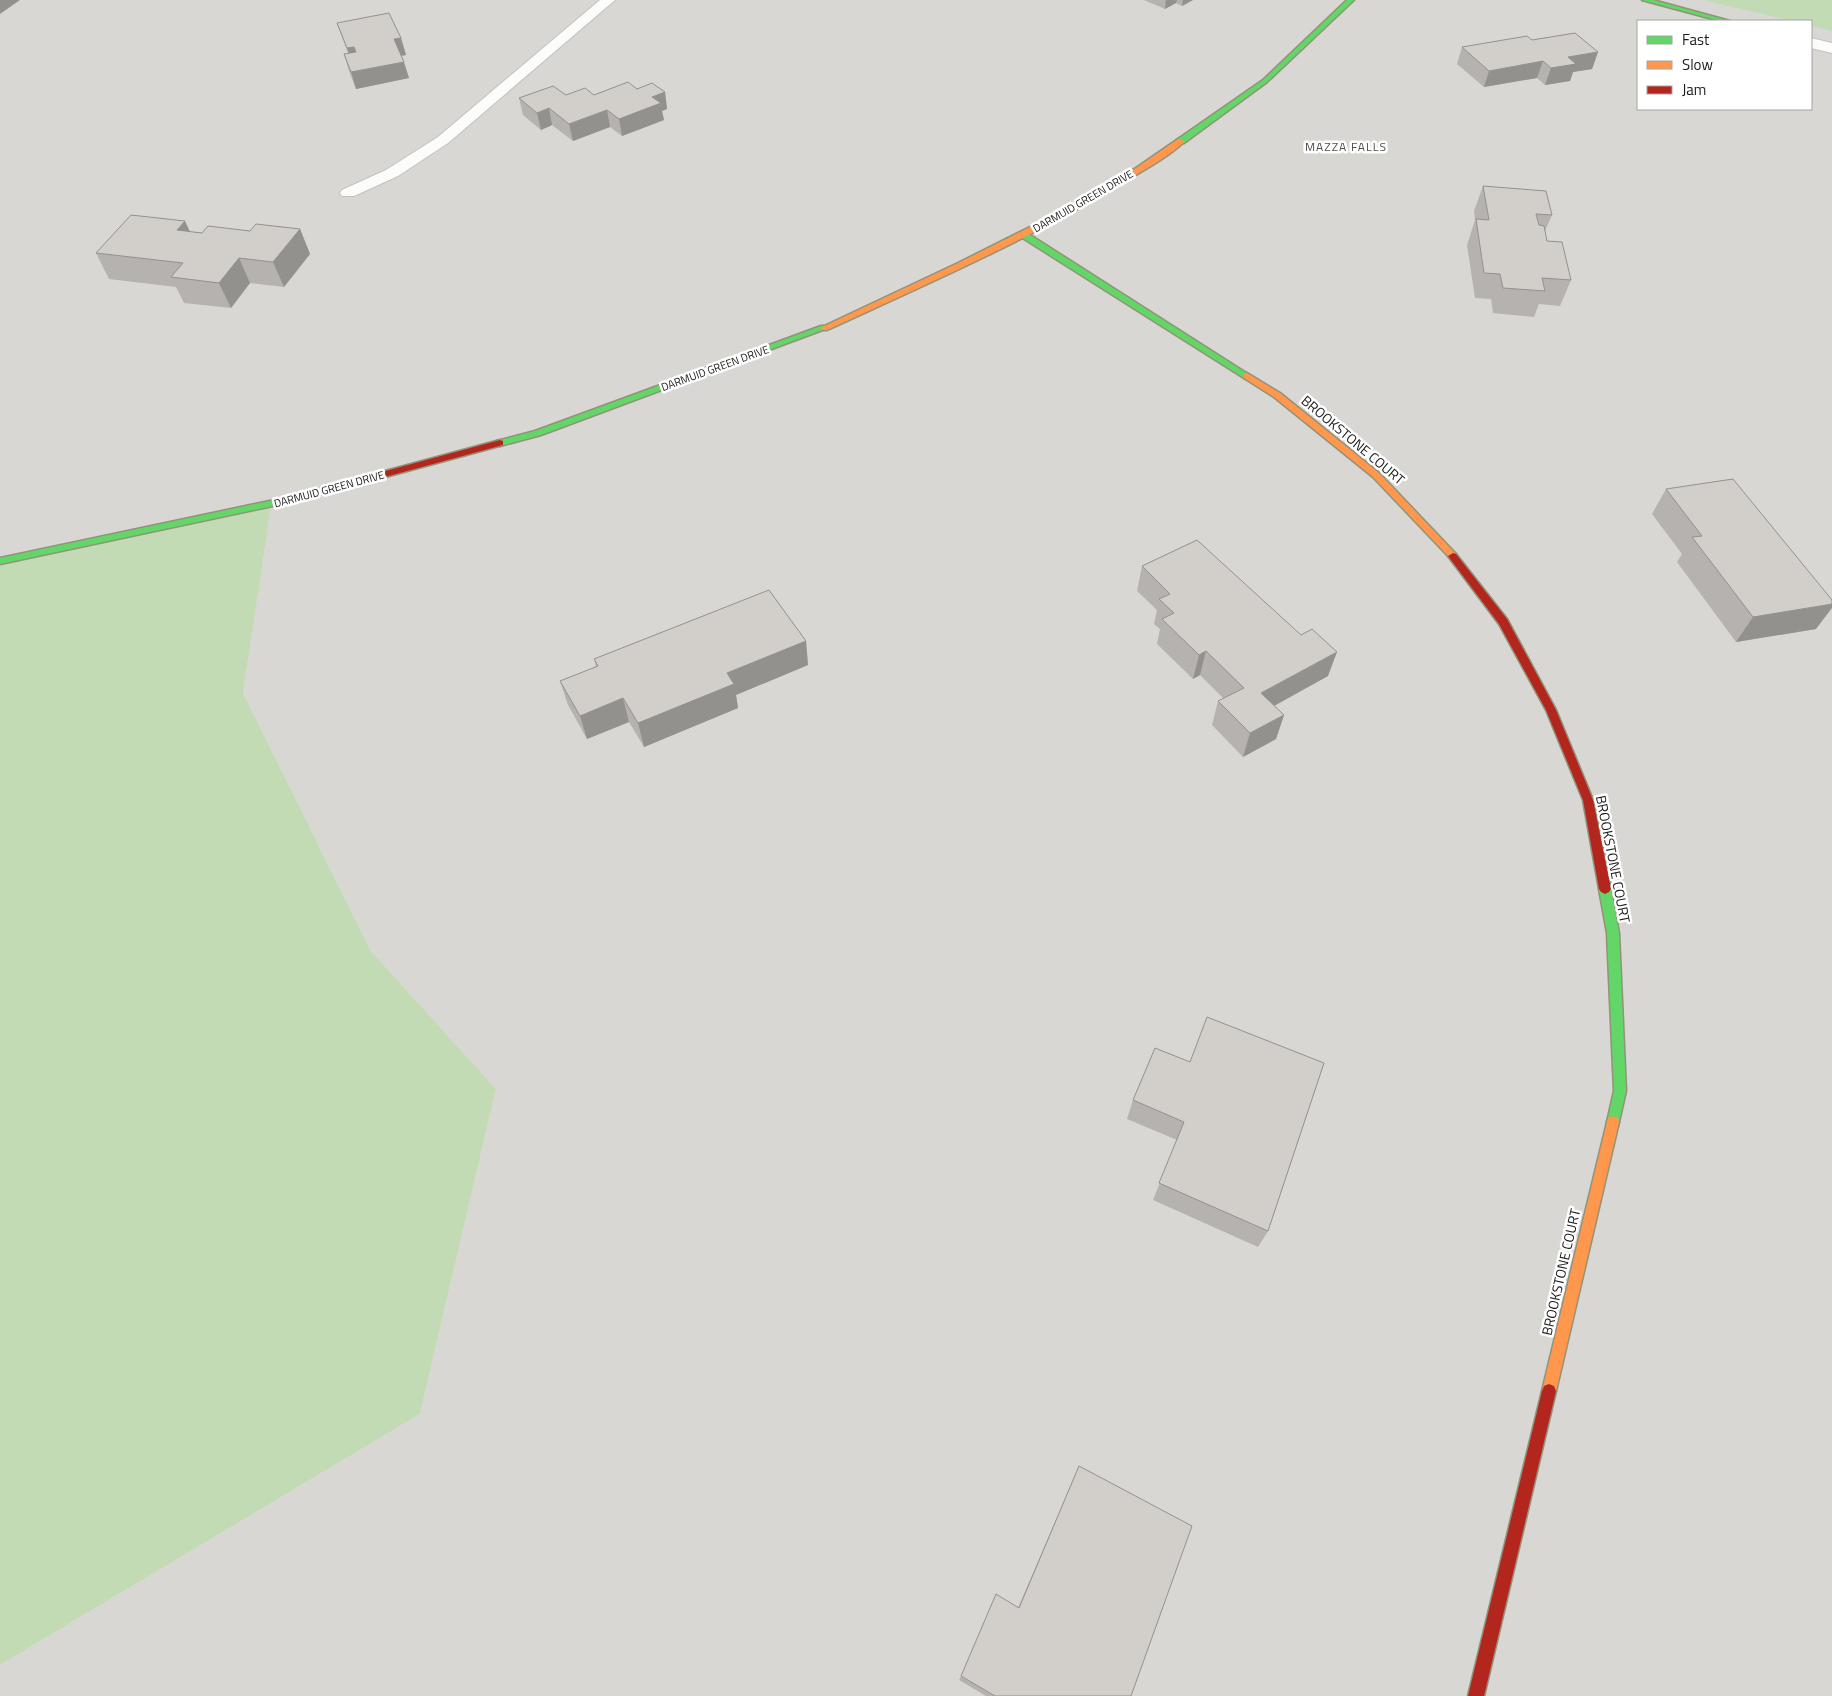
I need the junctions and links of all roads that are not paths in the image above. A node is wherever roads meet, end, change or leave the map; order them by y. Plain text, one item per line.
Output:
1 (608, 0) edge
2 (1352, 0) edge
3 (1645, 0) edge
4 (1723, 20) edge
5 (1812, 43) edge
6 (1832, 48) edge
7 (348, 193) dead end
8 (1024, 235) junction
9 (0, 561) edge
10 (1476, 1696) edge

1 - 7 lane
2 - 8 street, DARMUID GREEN DRIVE
3 - 4 street
5 - 6 street
8 - 9 street, DARMUID GREEN DRIVE
8 - 10 street, BROOKSTONE COURT

